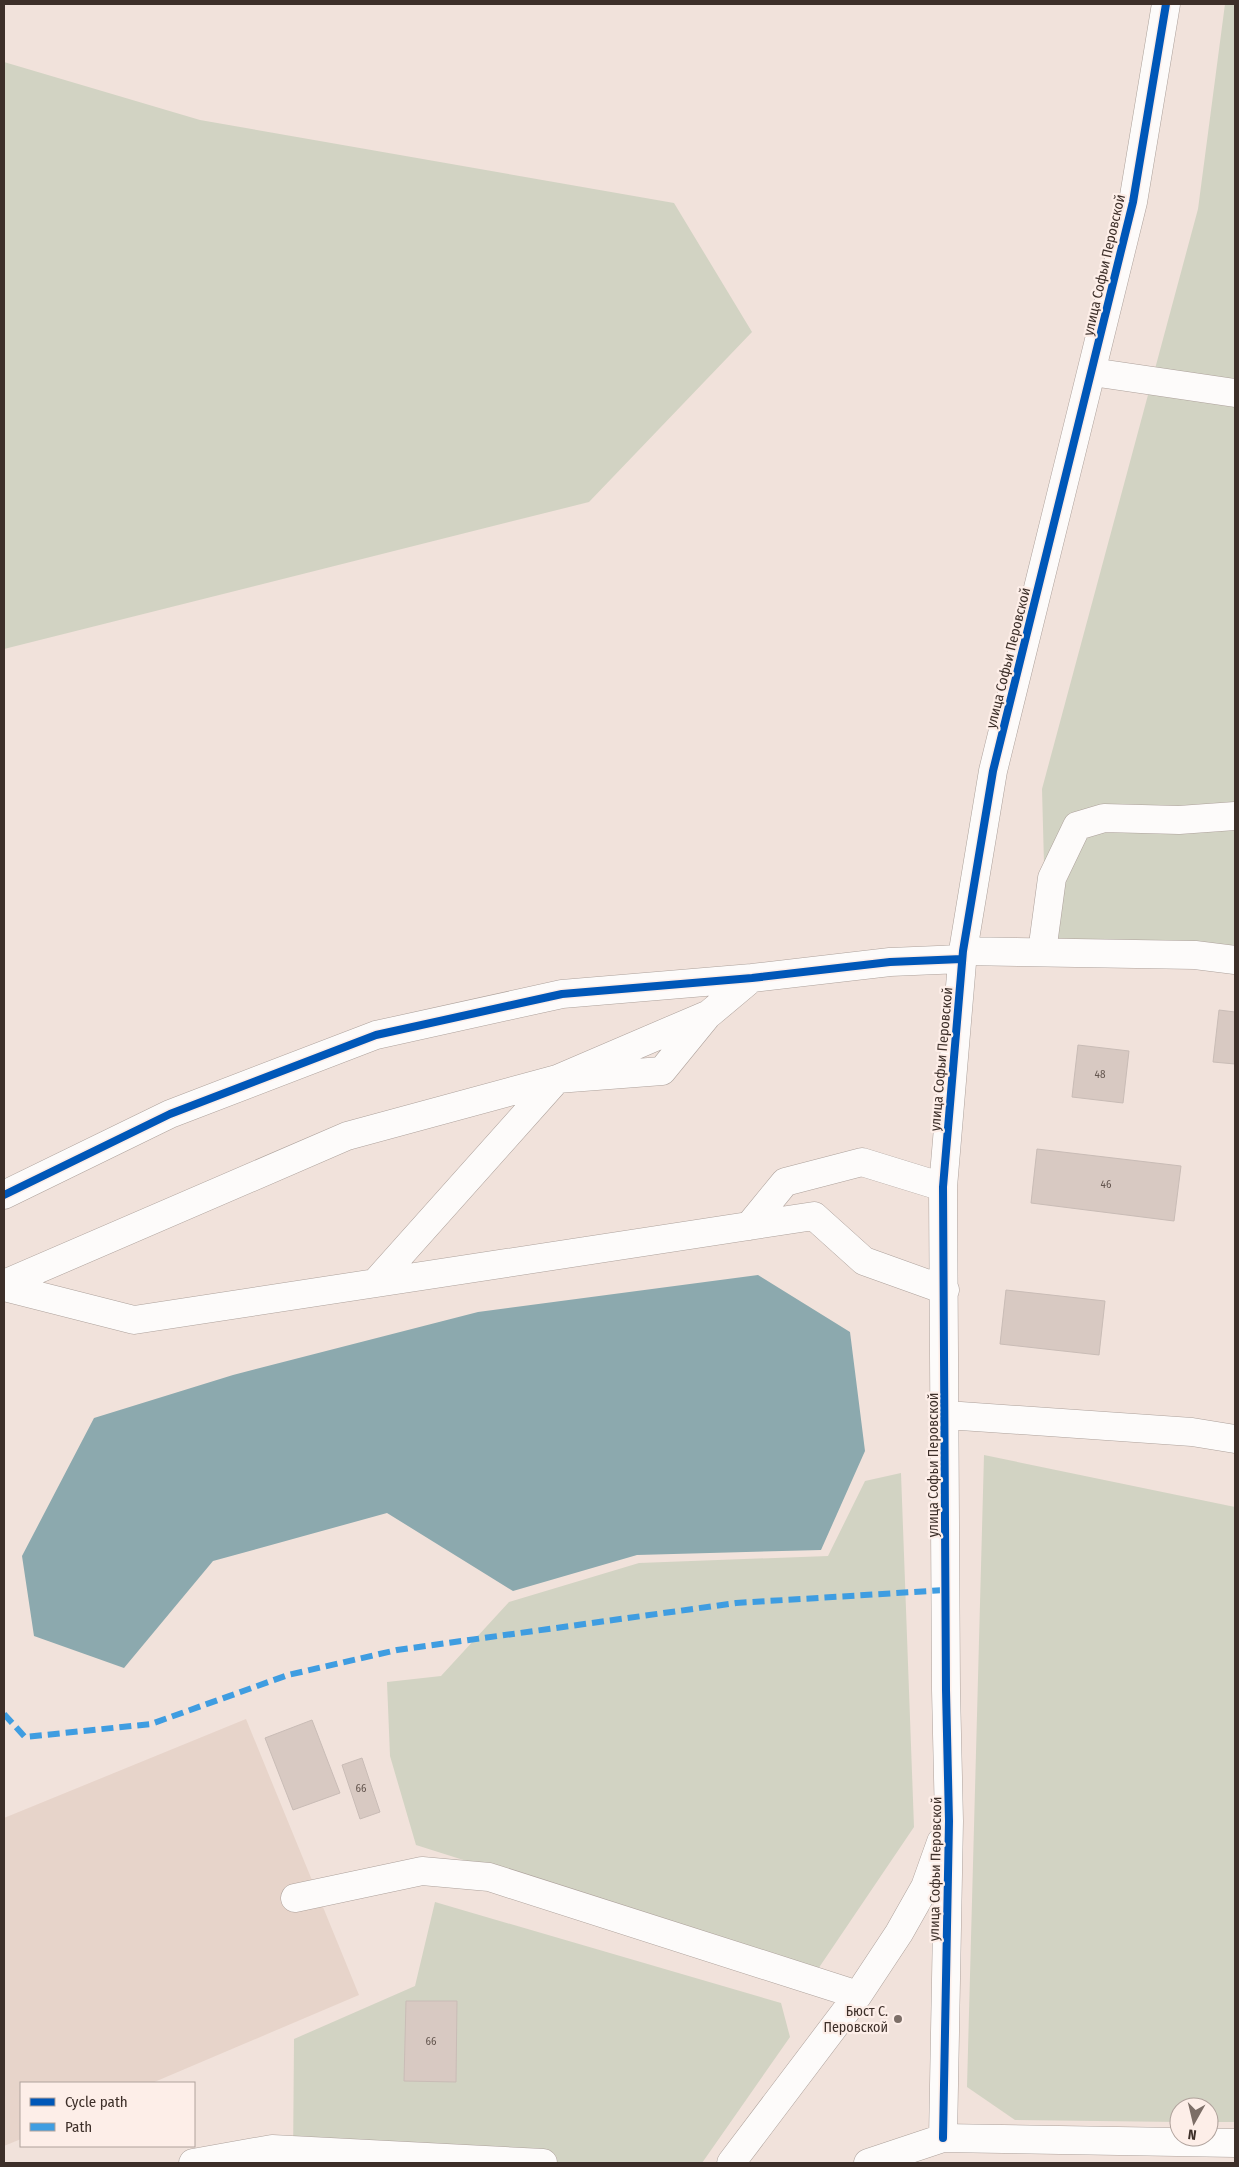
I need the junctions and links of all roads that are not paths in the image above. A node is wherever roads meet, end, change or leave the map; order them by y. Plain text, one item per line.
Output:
1 (1166, 4) edge
2 (1092, 372) junction
3 (1235, 393) edge
4 (1235, 816) edge
5 (1042, 952) junction
6 (962, 955) junction
7 (1235, 960) edge
8 (752, 978) junction
9 (557, 1079) junction
10 (943, 1187) junction
11 (4, 1195) edge
12 (749, 1226) junction
13 (375, 1283) junction
14 (4, 1285) edge
15 (945, 1290) junction
16 (946, 1415) junction
17 (1235, 1439) edge
18 (949, 1821) junction
19 (296, 1898) dead end
20 (858, 1995) junction
21 (943, 2138) junction
22 (1235, 2143) edge
23 (193, 2163) edge
24 (543, 2163) edge
25 (731, 2163) edge
26 (868, 2163) edge

1 - 2 street, улица Софьи Перовской
2 - 3 street
2 - 6 street, улица Софьи Перовской
4 - 5 street
5 - 6 street
5 - 7 street
6 - 8 street
6 - 10 street, улица Софьи Перовской
8 - 9 street
8 - 11 street
9 - 13 street
9 - 14 street
10 - 12 street
10 - 15 street, улица Софьи Перовской
12 - 13 street
12 - 15 street
13 - 14 street
15 - 16 street, улица Софьи Перовской
16 - 17 street
16 - 18 street, улица Софьи Перовской
18 - 20 street
18 - 21 street, улица Софьи Перовской
19 - 20 street
20 - 25 street
21 - 22 street
21 - 26 street
23 - 24 street

